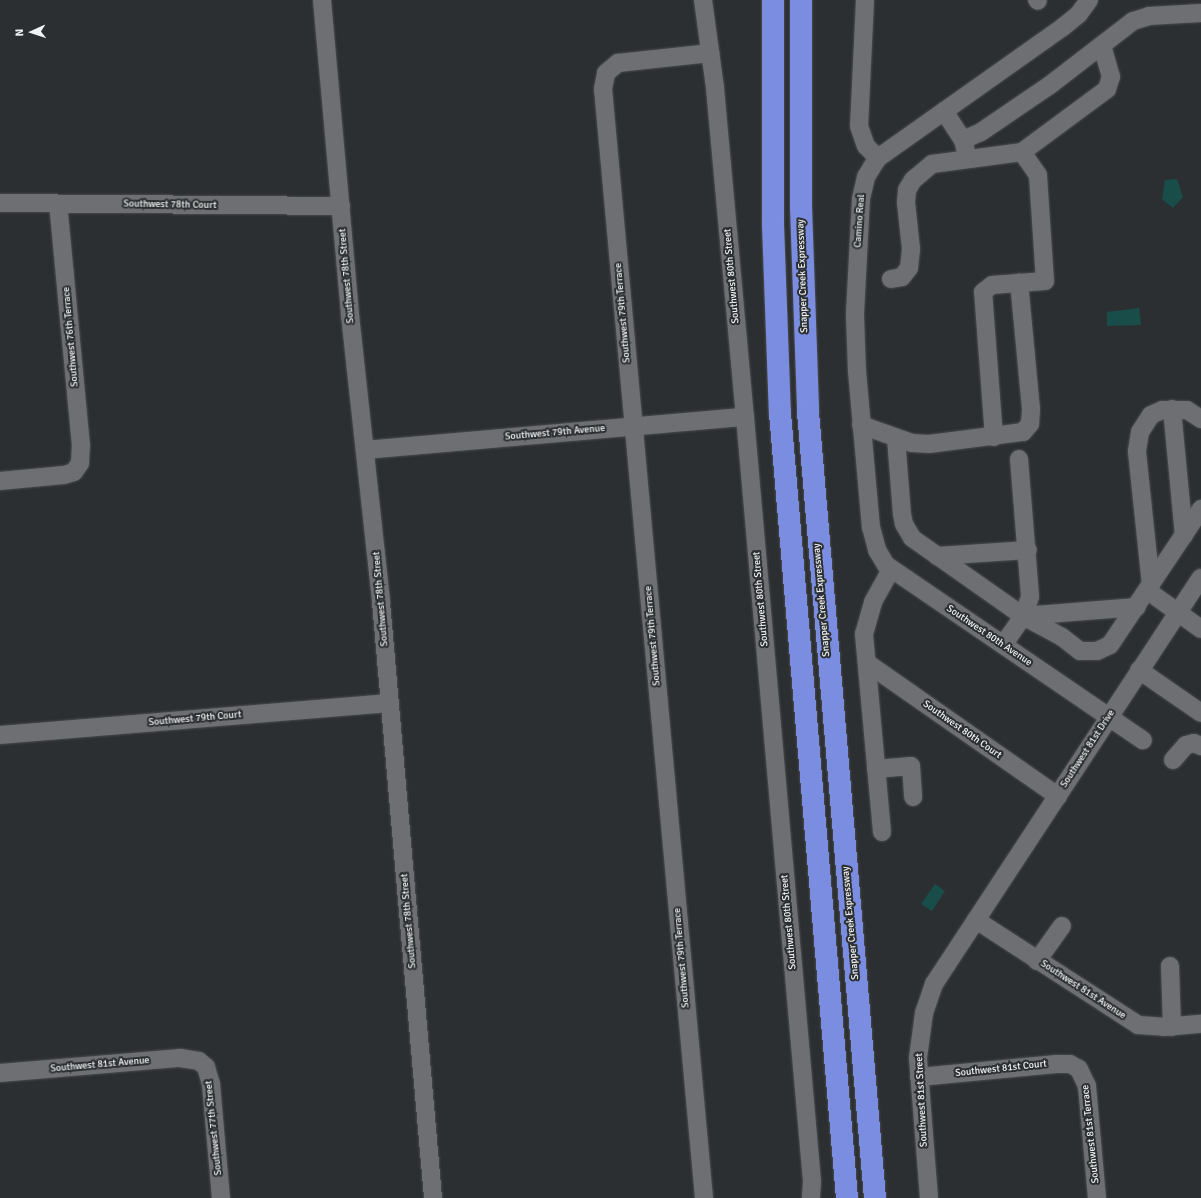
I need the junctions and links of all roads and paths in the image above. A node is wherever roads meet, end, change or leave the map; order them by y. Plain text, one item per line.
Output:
1 (322, 0) edge
2 (703, 0) edge
3 (773, 0) edge
4 (801, 0) edge
5 (865, 0) edge
6 (1089, 0) edge
7 (1201, 12) edge
8 (1102, 45) junction
9 (710, 53) junction
10 (944, 111) junction
11 (963, 140) junction
12 (1022, 152) junction
13 (878, 158) junction
14 (967, 159) junction
15 (0, 203) edge
16 (58, 204) junction
17 (341, 206) junction
18 (891, 279) dead end
19 (1020, 283) junction
20 (1172, 409) junction
21 (744, 417) junction
22 (1201, 419) edge
23 (861, 425) junction
24 (634, 426) junction
25 (896, 438) junction
26 (994, 438) junction
27 (365, 450) junction
28 (1019, 459) dead end
29 (0, 481) edge
30 (1201, 510) edge
31 (1184, 535) junction
32 (877, 550) joint
33 (1028, 550) junction
34 (937, 556) junction
35 (891, 570) junction
36 (1201, 578) edge
37 (1150, 588) junction
38 (1137, 607) junction
39 (1179, 611) junction
40 (1023, 616) junction
41 (1201, 629) edge
42 (1003, 645) junction
43 (867, 663) junction
44 (1139, 670) junction
45 (390, 703) junction
46 (1201, 713) edge
47 (1108, 717) junction
48 (0, 735) edge
49 (1143, 740) dead end
50 (1201, 746) edge
51 (1173, 760) dead end
52 (876, 769) junction
53 (1058, 796) junction
54 (913, 797) dead end
55 (882, 832) dead end
56 (976, 920) junction
57 (1062, 926) dead end
58 (1038, 961) junction
59 (1170, 966) dead end
60 (1201, 1024) edge
61 (1172, 1027) junction
62 (200, 1061) joint
63 (1082, 1071) joint
64 (0, 1073) edge
65 (919, 1077) junction
66 (221, 1198) edge
67 (433, 1198) edge
68 (704, 1198) edge
69 (811, 1198) edge
70 (846, 1198) edge
71 (875, 1198) edge
72 (929, 1198) edge
73 (1097, 1198) edge

1 - 17 street, Southwest 78th Street
2 - 9 street, Southwest 80th Street
3 - 70 highway
4 - 71 highway, Snapper Creek Expressway
5 - 13 street
6 - 10 street, Camino Real
7 - 8 street
8 - 11 street
8 - 12 street
9 - 21 street, Southwest 80th Street
9 - 24 street, Southwest 79th Terrace
10 - 11 street
10 - 13 street, Camino Real
11 - 14 street
12 - 14 street
12 - 19 street
13 - 23 street, Camino Real
14 - 18 street
15 - 16 street, Southwest 78th Court
16 - 17 street, Southwest 78th Court
16 - 29 street, Southwest 76th Terrace
17 - 27 street, Southwest 78th Street
19 - 26 street
19 - 26 street
20 - 22 street
20 - 31 street
20 - 37 street
21 - 24 street, Southwest 79th Avenue
21 - 69 street, Southwest 80th Street
23 - 25 street
23 - 32 street, Camino Real
24 - 27 street, Southwest 79th Avenue
24 - 68 street, Southwest 79th Terrace
25 - 26 street
25 - 34 street
27 - 45 street, Southwest 78th Street
28 - 33 street
30 - 31 street
31 - 37 street
32 - 35 street, Southwest 80th Avenue
33 - 34 street
33 - 40 street
34 - 40 street
35 - 42 street, Southwest 80th Avenue
35 - 43 street
36 - 39 street, Southwest 81st Drive
37 - 38 street
37 - 39 street
38 - 40 street
38 - 40 street
39 - 41 street
39 - 44 street, Southwest 81st Drive
40 - 42 street
42 - 47 street, Southwest 80th Avenue
43 - 52 street
43 - 53 street, Southwest 80th Court
44 - 46 street
44 - 47 street, Southwest 81st Drive
45 - 48 street, Southwest 79th Court
45 - 67 street, Southwest 78th Street
47 - 49 street, Southwest 80th Avenue
47 - 53 street, Southwest 81st Drive
50 - 51 street
52 - 54 street
52 - 55 street
53 - 56 street, Southwest 81st Drive
56 - 58 street, Southwest 81st Avenue
56 - 65 street, Southwest 81st Street
57 - 58 street
58 - 61 street, Southwest 81st Avenue
59 - 61 street
60 - 61 street, Southwest 81st Avenue
62 - 64 street, Southwest 81st Avenue
62 - 66 street, Southwest 77th Street
63 - 65 street, Southwest 81st Court
63 - 73 street, Southwest 81st Terrace
65 - 72 street, Southwest 81st Street

